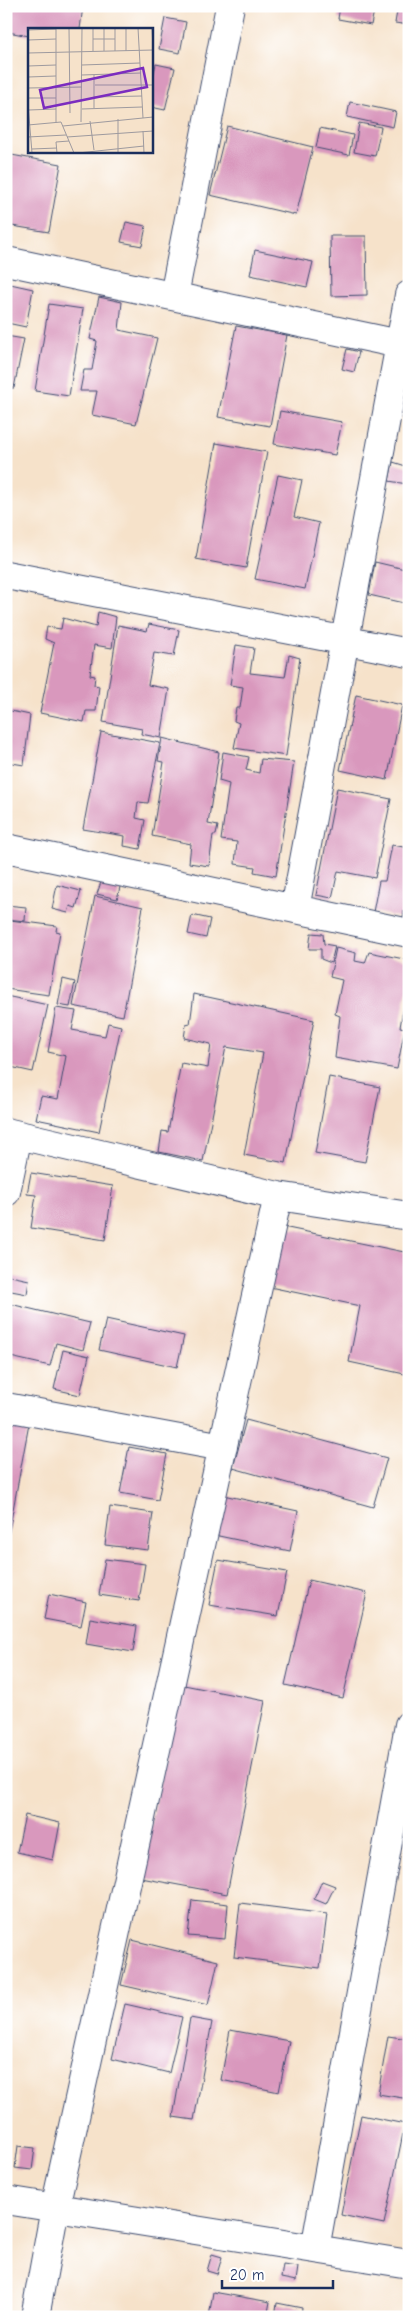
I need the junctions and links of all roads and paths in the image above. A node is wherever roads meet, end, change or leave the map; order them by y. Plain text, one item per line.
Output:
1 (230, 6) edge
2 (6, 260) edge
3 (409, 295) edge
4 (174, 296) junction
5 (404, 345) edge
6 (6, 575) edge
7 (345, 640) junction
8 (409, 653) edge
9 (6, 848) edge
10 (295, 910) junction
11 (409, 933) edge
12 (12, 1133) edge
13 (6, 1192) edge
14 (278, 1196) junction
15 (409, 1216) edge
16 (6, 1407) edge
17 (223, 1447) junction
18 (409, 1725) edge
19 (6, 2200) edge
20 (55, 2208) junction
21 (315, 2249) junction
22 (409, 2264) edge
23 (35, 2317) edge

1 - 4 street
2 - 4 street
3 - 5 street
4 - 5 street
5 - 7 street
6 - 7 street
7 - 8 street
7 - 10 street
9 - 10 street
10 - 11 street
12 - 13 street
12 - 14 street
14 - 15 street
14 - 17 street
16 - 17 street
17 - 20 street
18 - 21 street
19 - 20 street
20 - 21 street
20 - 23 street
21 - 22 street

